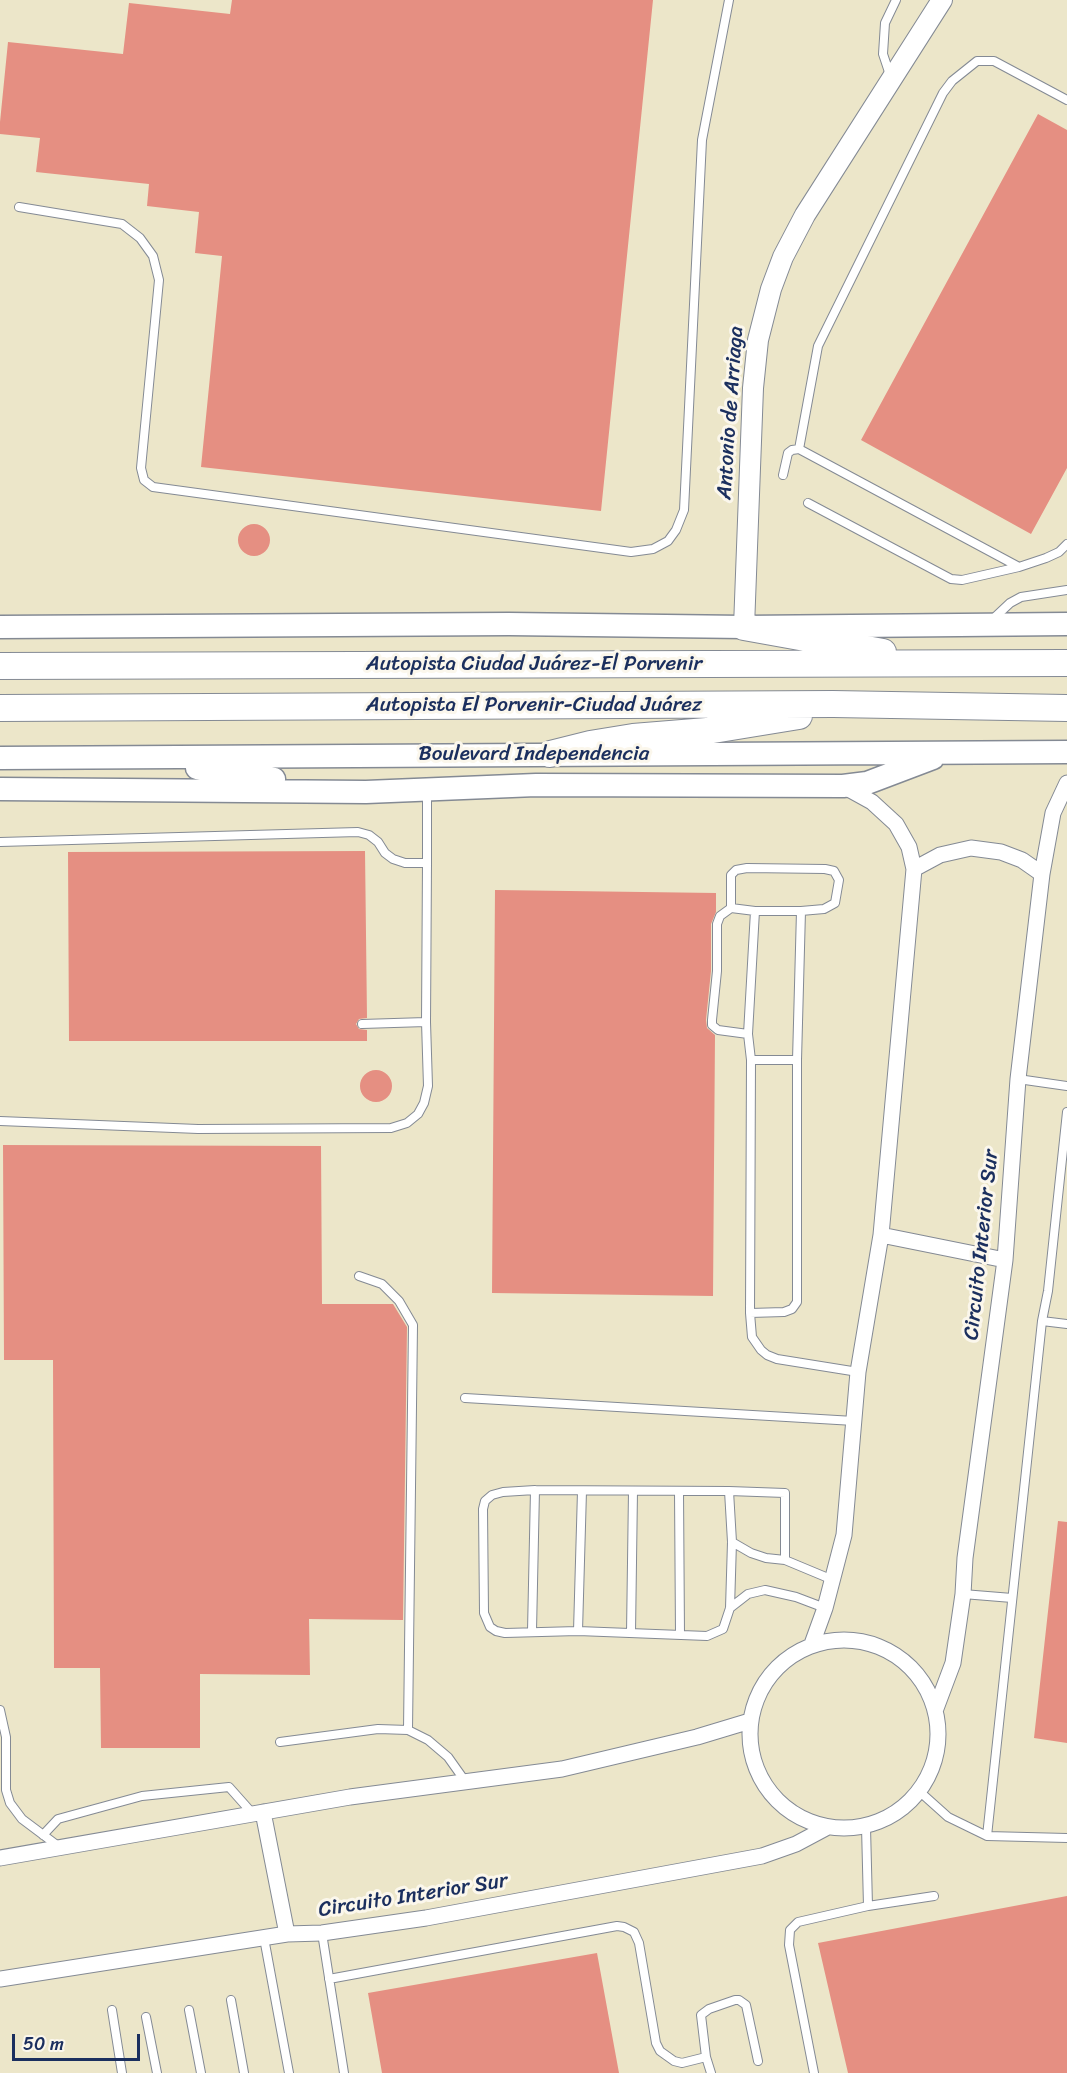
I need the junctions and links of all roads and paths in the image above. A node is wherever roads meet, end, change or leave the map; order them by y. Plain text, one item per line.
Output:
1 (729, 0) edge
2 (896, 0) edge
3 (942, 0) edge
4 (891, 80) junction
5 (1067, 100) edge
6 (19, 207) dead end
7 (799, 449) junction
8 (783, 476) dead end
9 (808, 503) dead end
10 (1067, 544) edge
11 (1019, 567) junction
12 (1067, 590) edge
13 (988, 624) junction
14 (1067, 624) edge
15 (0, 627) edge
16 (744, 627) junction
17 (1067, 663) edge
18 (948, 664) junction
19 (0, 666) edge
20 (833, 704) junction
21 (0, 708) edge
22 (1067, 708) edge
23 (1067, 752) edge
24 (946, 753) junction
25 (550, 754) junction
26 (0, 758) edge
27 (118, 758) junction
28 (1067, 783) edge
29 (843, 786) junction
30 (0, 789) edge
31 (427, 791) junction
32 (366, 792) junction
33 (0, 842) edge
34 (427, 863) junction
35 (914, 869) junction
36 (1042, 874) junction
37 (731, 908) junction
38 (755, 911) junction
39 (801, 911) junction
40 (426, 1022) junction
41 (362, 1024) dead end
42 (748, 1034) junction
43 (751, 1060) junction
44 (797, 1060) junction
45 (1018, 1080) junction
46 (1067, 1086) edge
47 (1067, 1112) edge
48 (0, 1120) edge
49 (881, 1235) junction
50 (1005, 1260) junction
51 (359, 1276) dead end
52 (750, 1312) junction
53 (1042, 1322) junction
54 (1067, 1324) edge
55 (858, 1372) junction
56 (465, 1398) dead end
57 (854, 1421) junction
58 (535, 1490) junction
59 (582, 1491) junction
60 (633, 1491) junction
61 (679, 1491) junction
62 (729, 1491) junction
63 (732, 1542) junction
64 (784, 1560) junction
65 (833, 1580) junction
66 (963, 1594) junction
67 (1012, 1599) junction
68 (730, 1608) junction
69 (825, 1608) junction
70 (532, 1631) junction
71 (578, 1631) junction
72 (631, 1632) junction
73 (680, 1635) junction
74 (812, 1644) junction
75 (0, 1710) edge
76 (935, 1711) junction
77 (750, 1720) junction
78 (408, 1730) junction
79 (280, 1742) dead end
80 (465, 1781) junction
81 (919, 1791) junction
82 (258, 1813) junction
83 (866, 1827) junction
84 (826, 1828) junction
85 (43, 1835) junction
86 (987, 1836) junction
87 (1067, 1838) edge
88 (59, 1847) junction
89 (0, 1858) edge
90 (934, 1896) dead end
91 (868, 1906) junction
92 (322, 1933) junction
93 (287, 1934) junction
94 (264, 1938) junction
95 (0, 1979) edge
96 (329, 1979) junction
97 (231, 2000) dead end
98 (112, 2010) dead end
99 (189, 2010) dead end
100 (146, 2017) dead end
101 (706, 2057) junction
102 (758, 2061) dead end
103 (122, 2073) edge
104 (157, 2073) edge
105 (201, 2073) edge
106 (244, 2073) edge
107 (289, 2073) edge
108 (344, 2073) edge
109 (711, 2073) edge
110 (814, 2073) edge

1 - 6 lane
2 - 4 lane
3 - 4 street, Antonio de Arriaga
4 - 16 street, Antonio de Arriaga
5 - 7 lane
7 - 8 lane
7 - 11 lane
9 - 11 lane
10 - 11 lane
12 - 13 lane
13 - 14 main road
13 - 16 main road
15 - 16 main road
16 - 18 highway
17 - 18 highway, Autopista Ciudad Juárez-El Porvenir
18 - 19 highway, Autopista Ciudad Juárez-El Porvenir
20 - 21 highway, Autopista El Porvenir-Ciudad Juárez
20 - 22 highway, Autopista El Porvenir-Ciudad Juárez
20 - 25 highway
23 - 24 main road, Boulevard Independencia
24 - 25 main road, Boulevard Independencia
24 - 29 main road
25 - 27 main road, Boulevard Independencia
26 - 27 main road, Boulevard Independencia
27 - 32 main road
28 - 36 street, Circuito Interior Sur
29 - 31 main road
29 - 35 street
30 - 32 main road
31 - 32 main road
31 - 34 lane
33 - 34 lane
34 - 40 lane
35 - 36 street
35 - 49 street
36 - 45 street, Circuito Interior Sur
37 - 38 lane
37 - 39 lane
37 - 42 lane
38 - 39 lane
38 - 42 lane
39 - 44 lane
40 - 41 lane
40 - 48 lane
42 - 43 lane
43 - 44 lane
43 - 52 lane
44 - 52 lane
45 - 46 lane
45 - 50 street, Circuito Interior Sur
47 - 53 lane
49 - 50 street
49 - 55 street
50 - 66 street, Circuito Interior Sur
51 - 78 lane
52 - 55 lane
53 - 54 lane
53 - 67 lane
55 - 57 street
56 - 57 lane
57 - 65 street
58 - 59 lane
58 - 70 lane
58 - 70 lane
59 - 60 lane
59 - 71 lane
60 - 61 lane
60 - 72 lane
61 - 62 lane
61 - 73 lane
62 - 63 lane
62 - 64 lane
63 - 64 lane
63 - 68 lane
64 - 65 lane
65 - 69 street
66 - 67 lane
66 - 76 street, Circuito Interior Sur
67 - 86 lane
68 - 69 lane
68 - 73 lane
69 - 74 street
70 - 71 lane
71 - 72 lane
72 - 73 lane
74 - 76 street
74 - 77 street
75 - 85 lane
76 - 81 street
77 - 80 street
77 - 84 street
78 - 79 lane
78 - 80 lane
80 - 82 street
81 - 83 street
81 - 86 lane
82 - 85 lane
82 - 88 street
82 - 93 street
83 - 84 street
83 - 91 lane
84 - 92 street, Circuito Interior Sur
85 - 88 lane
86 - 87 lane
88 - 89 street
90 - 91 lane
91 - 110 lane
92 - 93 street, Circuito Interior Sur
92 - 96 lane
93 - 94 street, Circuito Interior Sur
94 - 95 street, Circuito Interior Sur
94 - 107 lane
96 - 101 lane
96 - 108 lane
97 - 106 lane
98 - 103 lane
99 - 105 lane
100 - 104 lane
101 - 102 lane
101 - 109 lane

